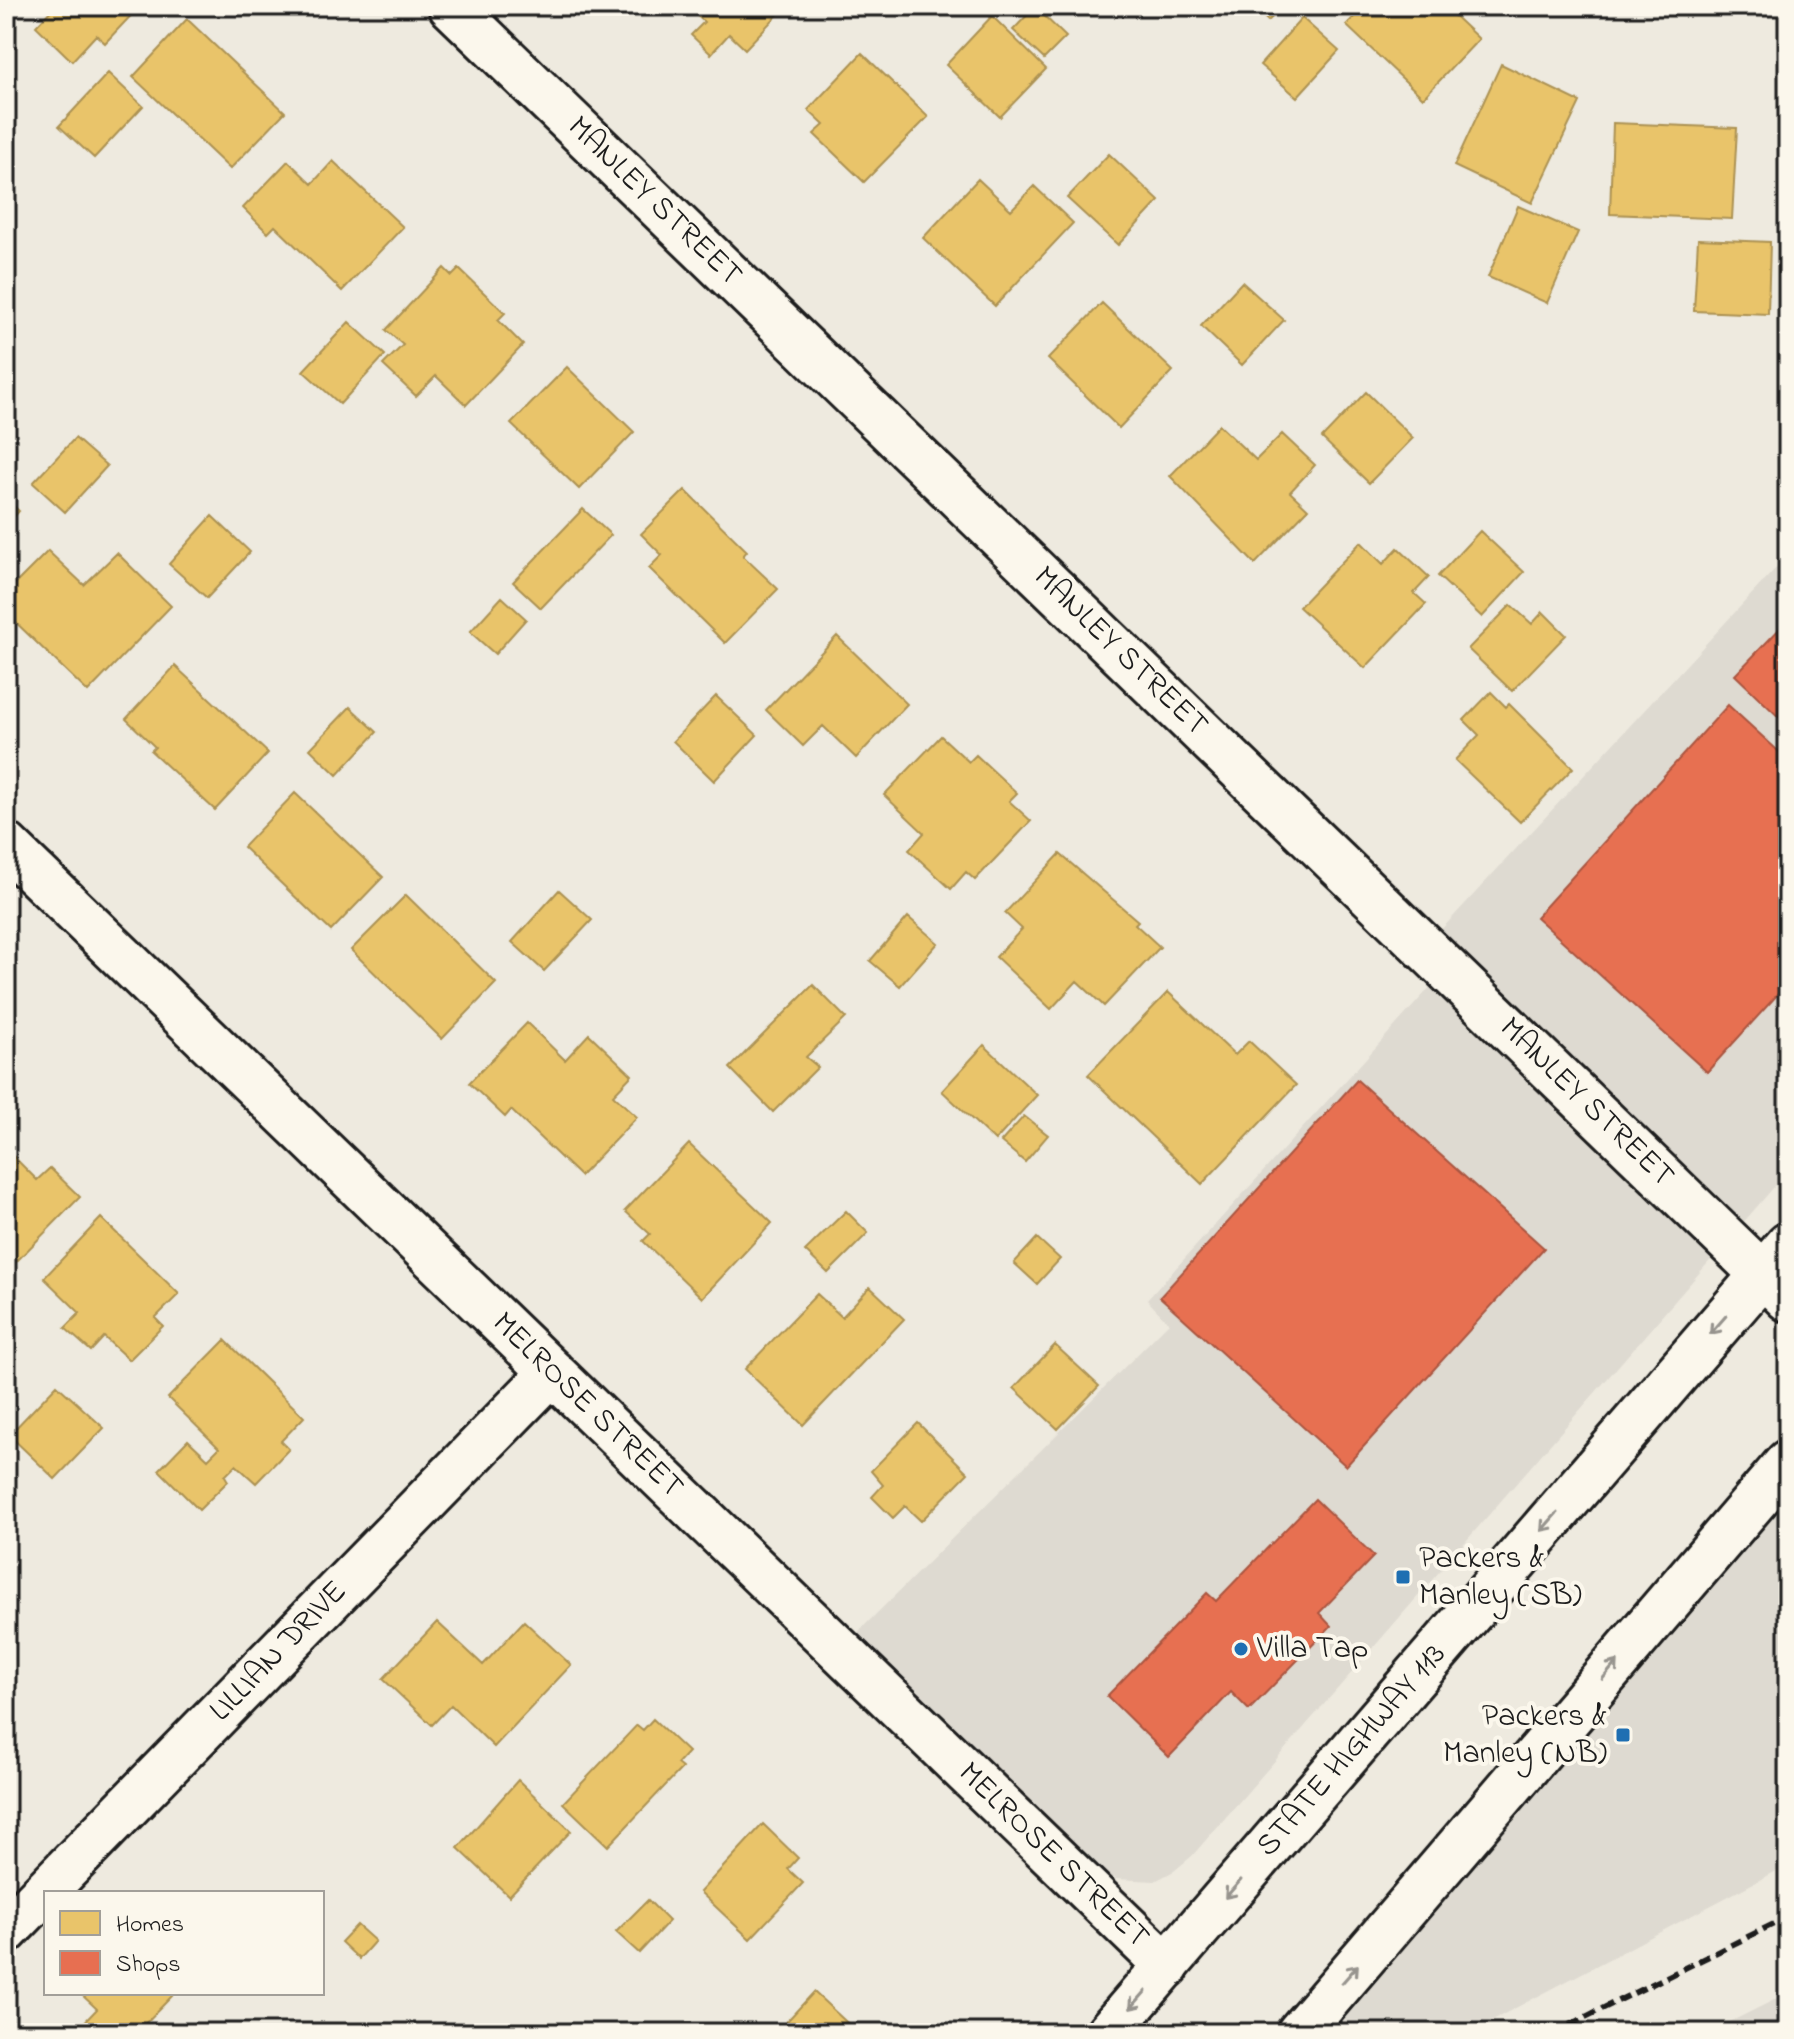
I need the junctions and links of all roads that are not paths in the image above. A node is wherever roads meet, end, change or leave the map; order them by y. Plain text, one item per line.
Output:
1 (451, 6) edge
2 (6, 845) edge
3 (1780, 1273) edge
4 (552, 1372) junction
5 (1788, 1462) edge
6 (45, 1891) edge
7 (44, 1892) edge
8 (6, 1931) edge
9 (1167, 1966) junction
10 (1108, 2033) edge
11 (1299, 2033) edge

1 - 3 street, MANLEY STREET
2 - 4 street, MELROSE STREET
3 -> 9 street, STATE HIGHWAY 113
4 - 6 street, LILLIAN DRIVE
4 - 9 street, MELROSE STREET
11 -> 5 street
7 - 8 street, LILLIAN DRIVE
9 -> 10 street, STATE HIGHWAY 113

